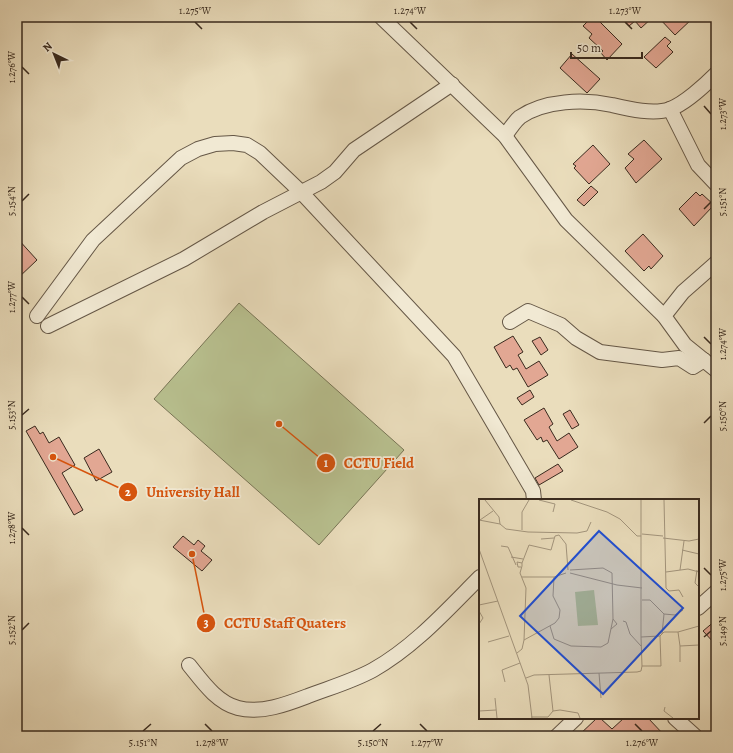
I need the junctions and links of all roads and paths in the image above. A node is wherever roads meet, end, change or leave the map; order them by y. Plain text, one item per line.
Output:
1 (381, 17) edge
2 (716, 74) edge
3 (452, 84) junction
4 (670, 109) junction
5 (505, 136) junction
6 (716, 184) edge
7 (302, 193) junction
8 (716, 263) edge
9 (36, 316) dead end
10 (664, 316) junction
11 (510, 322) dead end
12 (48, 326) dead end
13 (704, 360) junction
14 (716, 370) edge
15 (534, 499) edge
16 (479, 578) edge
17 (716, 592) edge
18 (699, 607) edge
19 (189, 665) dead end
20 (575, 719) edge
21 (676, 719) edge
22 (557, 736) edge
23 (695, 736) edge

1 - 3 street
2 - 4 street
3 - 5 street
3 - 7 street
4 - 5 street
4 - 6 street
5 - 10 street
7 - 9 street
7 - 12 street
7 - 15 street
8 - 10 street
10 - 13 street
11 - 13 street
13 - 14 street
16 - 19 street
17 - 18 street
20 - 22 street
21 - 23 street

